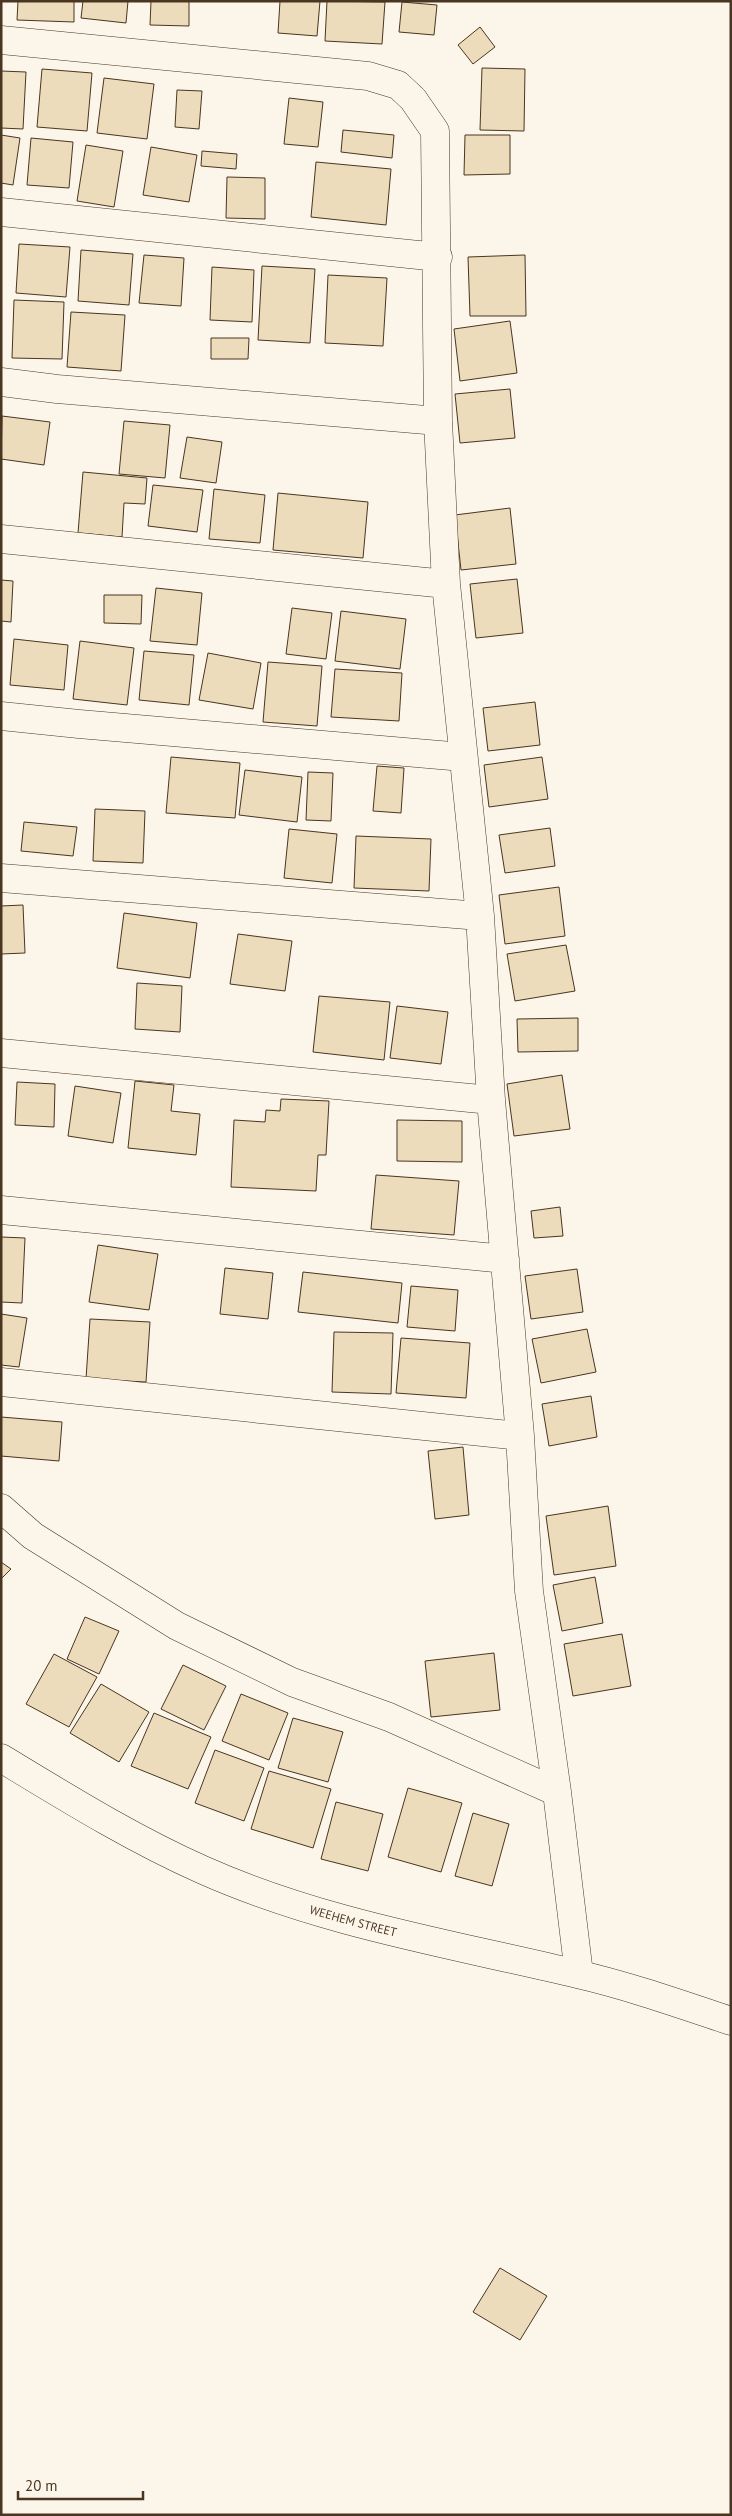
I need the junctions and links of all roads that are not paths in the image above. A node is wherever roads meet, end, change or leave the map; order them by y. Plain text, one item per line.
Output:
1 (1, 40) edge
2 (1, 212) edge
3 (438, 257) junction
4 (1, 382) edge
5 (438, 421) junction
6 (1, 539) edge
7 (446, 584) junction
8 (1, 716) edge
9 (463, 757) junction
10 (1, 878) edge
11 (480, 916) junction
12 (1, 1053) edge
13 (491, 1100) junction
14 (1, 1210) edge
15 (504, 1259) junction
16 (1, 1382) edge
17 (520, 1436) junction
18 (1, 1508) edge
19 (1, 1758) edge
20 (557, 1792) junction
21 (579, 1974) junction
22 (731, 2021) edge

1 - 3 street
2 - 3 street
3 - 5 street
4 - 5 street
5 - 7 street
6 - 7 street
7 - 9 street
8 - 9 street
9 - 11 street
10 - 11 street
11 - 13 street
12 - 13 street
13 - 15 street
14 - 15 street
15 - 17 street
16 - 17 street
17 - 20 street
18 - 20 street
19 - 21 street, WEEHEM STREET
20 - 21 street
21 - 22 street, WEEHEM STREET

